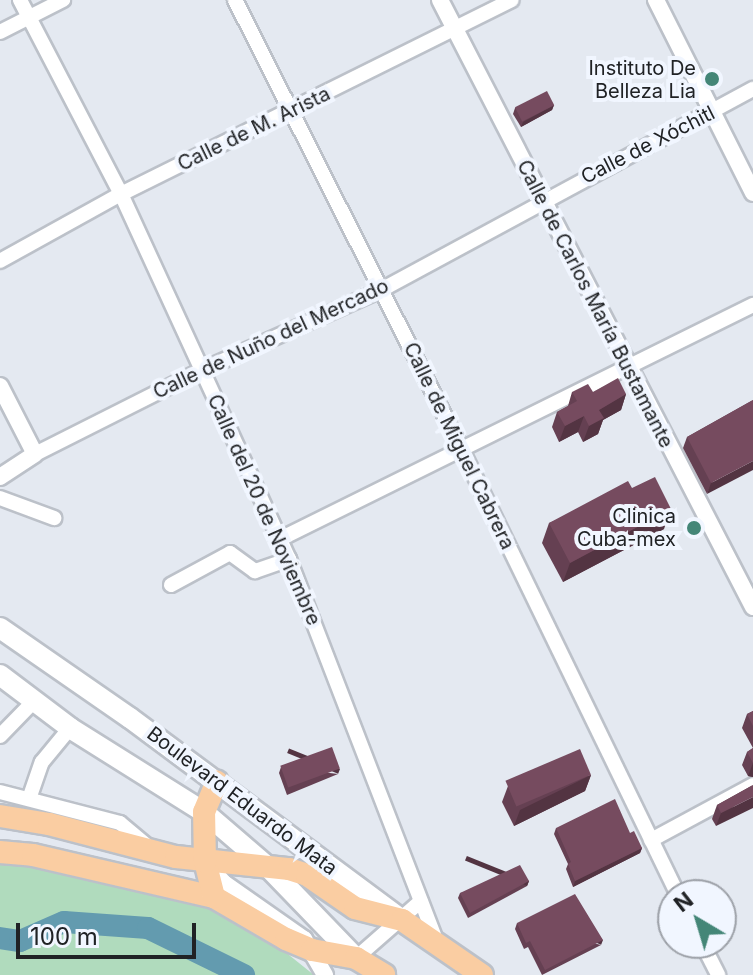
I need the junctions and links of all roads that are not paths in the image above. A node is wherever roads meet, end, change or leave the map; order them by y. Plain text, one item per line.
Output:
1 (20, 0) edge
2 (63, 0) edge
3 (235, 0) edge
4 (440, 0) edge
5 (511, 0) edge
6 (656, 0) edge
7 (29, 16) junction
8 (455, 29) junction
9 (0, 32) edge
10 (753, 89) edge
11 (290, 112) junction
12 (710, 113) junction
13 (753, 193) edge
14 (121, 194) junction
15 (542, 200) junction
16 (0, 261) edge
17 (381, 290) junction
18 (753, 305) edge
19 (627, 366) junction
20 (202, 370) junction
21 (0, 386) edge
22 (462, 450) junction
23 (35, 454) junction
24 (0, 477) edge
25 (0, 498) edge
26 (54, 518) dead end
27 (280, 539) junction
28 (289, 559) junction
29 (171, 585) dead end
30 (753, 607) edge
31 (0, 628) edge
32 (0, 675) edge
33 (34, 701) junction
34 (70, 728) junction
35 (0, 736) edge
36 (217, 782) junction
37 (753, 785) edge
38 (0, 792) edge
39 (29, 799) junction
40 (204, 812) junction
41 (0, 816) edge
42 (651, 840) junction
43 (149, 848) junction
44 (0, 852) edge
45 (176, 857) junction
46 (205, 862) junction
47 (268, 867) junction
48 (670, 879) edge
49 (175, 887) junction
50 (214, 897) junction
51 (421, 901) junction
52 (402, 920) junction
53 (286, 939) junction
54 (438, 947) junction
55 (312, 950) junction
56 (356, 958) junction
57 (318, 975) edge
58 (325, 975) edge
59 (384, 975) edge
60 (482, 975) edge

1 - 7 street, Calle del 20 de Noviembre
2 - 7 street
3 - 11 street, Calle de Miguel Cabrera
4 - 8 street, Calle de Carlos María Bustamante
5 - 8 street, Calle de M. Arista
6 - 12 street
7 - 9 street
7 - 14 street, Calle del 20 de Noviembre
8 - 11 street, Calle de M. Arista
8 - 15 street, Calle de Carlos María Bustamante
10 - 12 street, Calle de Xóchitl
11 - 14 street, Calle de M. Arista
11 - 17 street, Calle de Miguel Cabrera
12 - 13 street
12 - 15 street, Calle de Xóchitl
14 - 16 street, Calle de M. Arista
14 - 20 street, Calle del 20 de Noviembre
15 - 17 street, Calle de Nuño del Mercado
15 - 19 street, Calle de Carlos María Bustamante
17 - 20 street, Calle de Nuño del Mercado
17 - 22 street, Calle de Miguel Cabrera
18 - 19 street
19 - 22 street
19 - 30 street, Calle de Carlos María Bustamante
20 - 23 street, Calle de Nuño del Mercado
20 - 27 street, Calle del 20 de Noviembre
21 - 23 street
22 - 27 street
22 - 42 street, Calle de Miguel Cabrera
23 - 24 street, Calle de Nuño del Mercado
25 - 26 street
27 - 28 street, Calle del 20 de Noviembre
28 - 29 street
28 - 51 street, Calle del 20 de Noviembre
31 - 36 main road, Boulevard Eduardo Mata
32 - 33 main road, Boulevard Eduardo Mata
33 - 34 main road, Boulevard Eduardo Mata
33 - 35 street
34 - 39 street
34 - 40 main road, Boulevard Eduardo Mata
36 - 40 main road
36 - 52 main road, Boulevard Eduardo Mata
37 - 42 street
38 - 39 street
39 - 43 street
40 - 46 main road
40 - 47 main road, Boulevard Eduardo Mata
41 - 43 main road
42 - 48 street, Calle de Miguel Cabrera
43 - 45 main road
44 - 49 main road
45 - 46 main road
45 - 49 main road
46 - 47 main road
46 - 50 main road
46 - 55 street
47 - 52 main road
47 - 56 main road, Boulevard Eduardo Mata
49 - 50 main road
50 - 53 main road
51 - 52 street
51 - 54 street, Calle del 20 de Noviembre
52 - 54 main road, Boulevard Eduardo Mata
52 - 56 street
53 - 55 main road
53 - 57 street
54 - 60 main road, Boulevard Eduardo Mata
55 - 56 main road
55 - 58 street
56 - 59 main road, Boulevard Eduardo Mata

